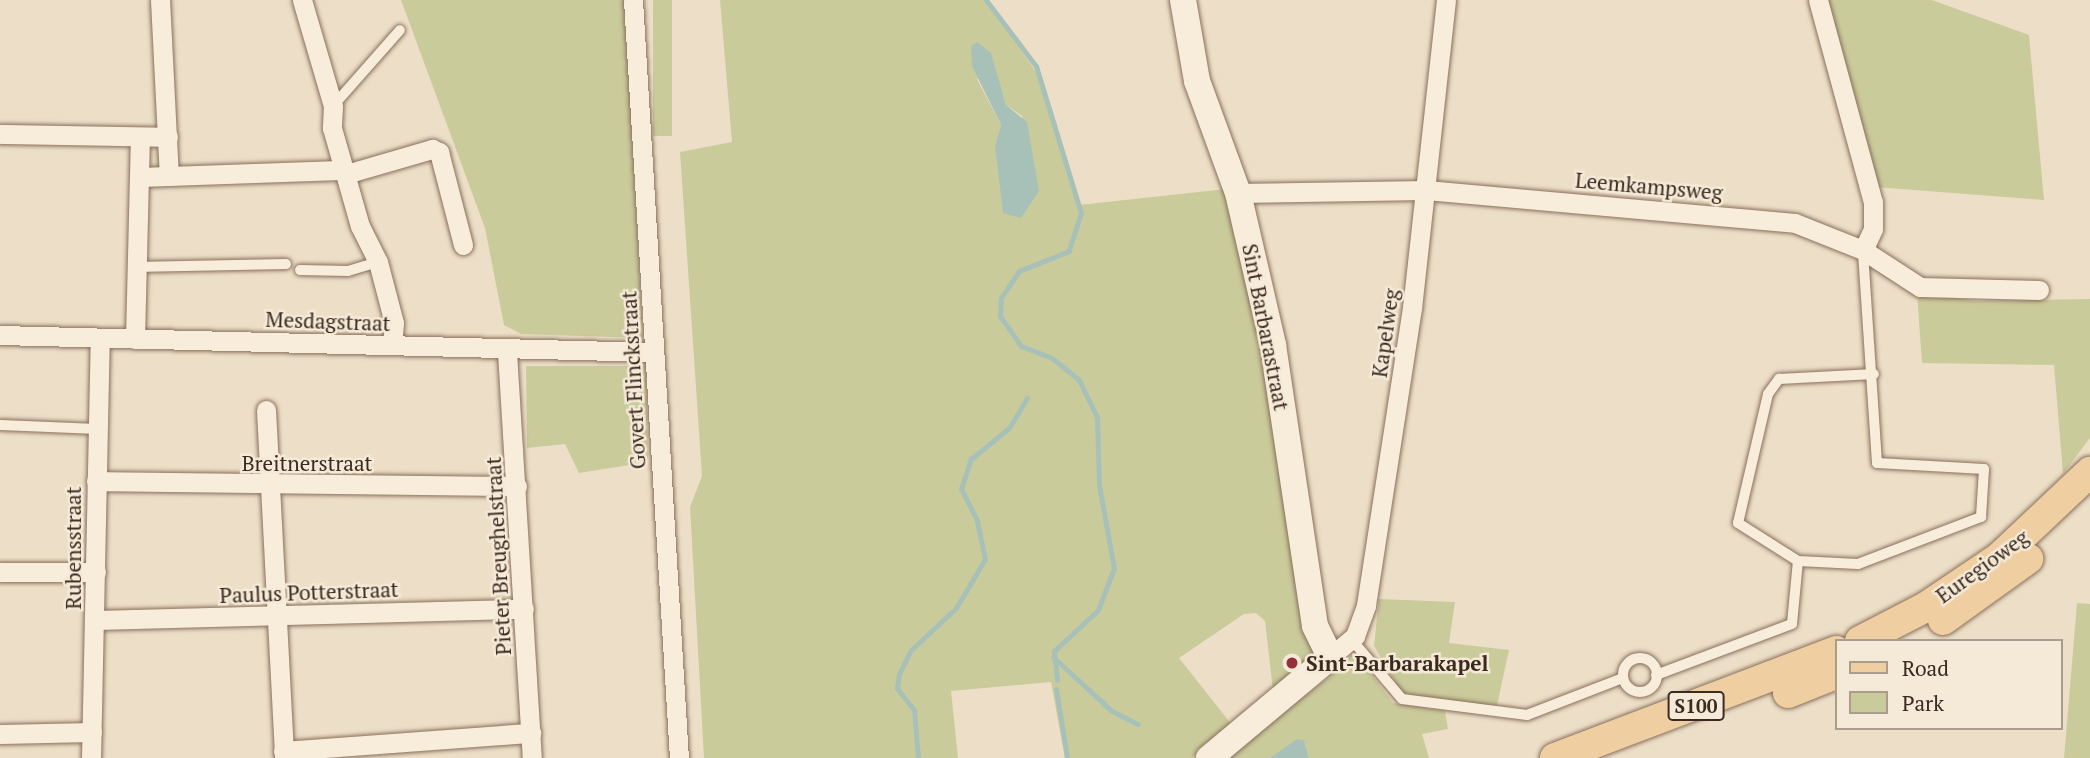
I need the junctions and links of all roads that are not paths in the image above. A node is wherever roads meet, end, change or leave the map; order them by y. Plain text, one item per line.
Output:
1 (160, 0) edge
2 (302, 0) edge
3 (633, 0) edge
4 (1183, 0) edge
5 (1446, 0) edge
6 (1818, 0) edge
7 (400, 30) dead end
8 (333, 106) junction
9 (0, 134) edge
10 (140, 137) junction
11 (168, 137) junction
12 (345, 172) junction
13 (169, 176) junction
14 (142, 177) junction
15 (1426, 190) junction
16 (1238, 193) junction
17 (463, 245) dead end
18 (1863, 250) junction
19 (378, 262) junction
20 (286, 264) dead end
21 (134, 267) junction
22 (300, 270) dead end
23 (2039, 290) dead end
24 (0, 335) edge
25 (100, 338) junction
26 (135, 338) junction
27 (393, 345) junction
28 (507, 352) junction
29 (654, 352) junction
30 (1874, 374) junction
31 (266, 410) dead end
32 (0, 425) edge
33 (98, 429) junction
34 (2090, 472) edge
35 (96, 481) junction
36 (517, 486) junction
37 (269, 487) junction
38 (2090, 500) edge
39 (1798, 561) junction
40 (0, 572) edge
41 (96, 572) junction
42 (524, 608) junction
43 (276, 617) junction
44 (96, 620) junction
45 (1864, 639) edge
46 (1910, 639) edge
47 (1352, 640) junction
48 (1834, 652) edge
49 (1330, 657) junction
50 (1657, 675) junction
51 (1834, 675) edge
52 (1623, 678) junction
53 (92, 732) junction
54 (531, 733) junction
55 (0, 734) edge
56 (283, 754) edge
57 (91, 758) edge
58 (532, 758) edge
59 (679, 758) edge
60 (1209, 758) edge
61 (1555, 758) edge
62 (1611, 758) edge

1 - 11 street
2 - 8 street
3 - 29 street, Govert Flinckstraat
4 - 16 street, Sint Barbarastraat
5 - 15 street, Kapelweg
6 - 18 street
7 - 8 lane
8 - 12 street
9 - 10 street
10 - 11 street
10 - 14 street
11 - 13 street
12 - 13 street
12 - 17 street
12 - 19 street
13 - 14 street
14 - 21 street
15 - 16 street, Leemkampsweg
15 - 18 street, Leemkampsweg
15 - 47 street, Kapelweg
16 - 49 street, Sint Barbarastraat
18 - 23 street, Leemkampsweg
18 - 30 lane
19 - 22 lane
19 - 27 street
20 - 21 lane
21 - 26 street
24 - 25 street, Mesdagstraat
25 - 26 street, Mesdagstraat
25 - 33 street, Rubensstraat
26 - 27 street, Mesdagstraat
27 - 28 street, Mesdagstraat
28 - 29 street, Mesdagstraat
28 - 36 street, Pieter Breughelstraat
29 - 59 street, Govert Flinckstraat
30 - 39 lane
30 - 39 lane
31 - 37 street
32 - 33 lane
33 - 35 street, Rubensstraat
34 - 45 main road, Euregioweg
35 - 37 street, Breitnerstraat
35 - 41 street, Rubensstraat
36 - 37 street, Breitnerstraat
36 - 42 street, Pieter Breughelstraat
37 - 43 street
38 - 46 main road, Euregioweg
39 - 50 lane
40 - 41 street
41 - 44 street, Rubensstraat
42 - 43 street, Paulus Potterstraat
42 - 54 street, Pieter Breughelstraat
43 - 44 street, Paulus Potterstraat
43 - 56 street
44 - 53 street, Rubensstraat
47 - 49 street
47 - 52 lane
48 - 61 main road, S100
49 - 60 street
50 - 52 lane
50 - 52 lane
51 - 62 main road, S100
53 - 55 street
53 - 57 street, Rubensstraat
54 - 56 street
54 - 58 street, Pieter Breughelstraat

